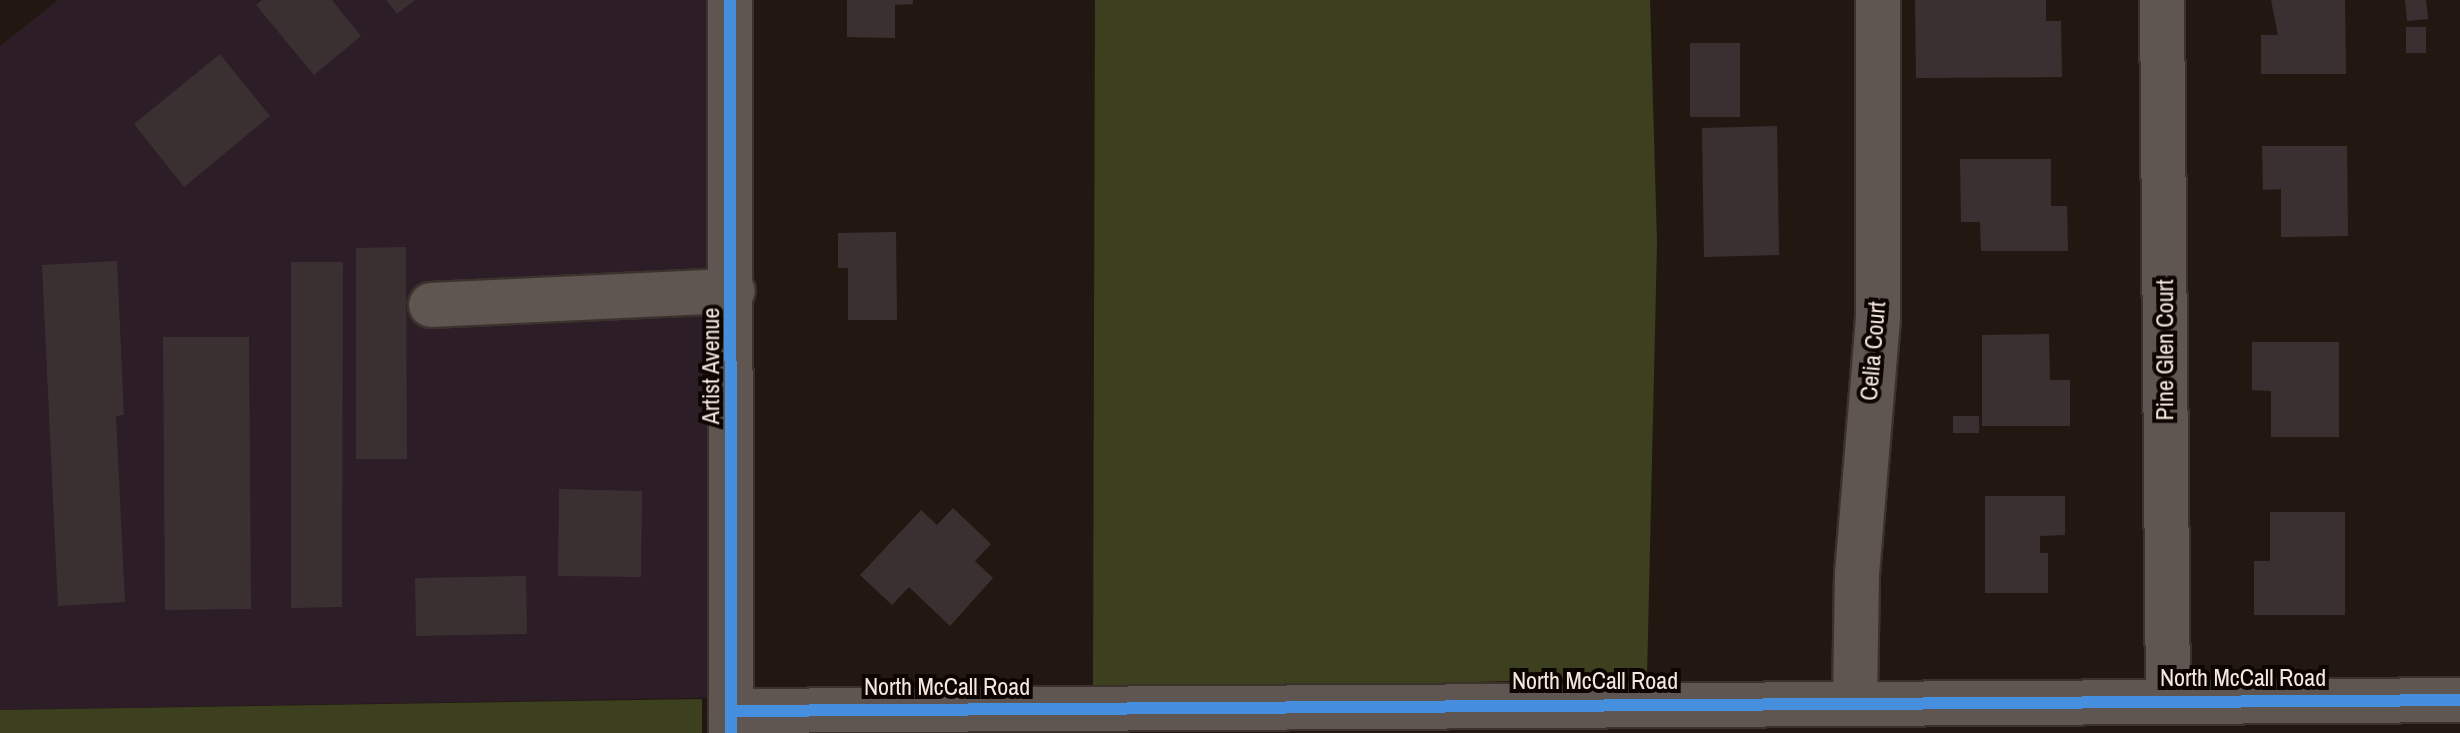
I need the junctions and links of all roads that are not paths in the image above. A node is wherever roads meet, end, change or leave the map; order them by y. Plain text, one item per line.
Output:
1 (730, 0) edge
2 (1878, 0) edge
3 (2162, 0) edge
4 (733, 291) junction
5 (431, 305) dead end
6 (2168, 699) junction
7 (2460, 700) edge
8 (1855, 701) junction
9 (2412, 716) edge
10 (1949, 717) edge
11 (731, 722) edge

1 - 4 street, Artist Avenue
2 - 8 street, Celia Court
3 - 6 street, Pine Glen Court
4 - 5 street
4 - 11 street, Artist Avenue
6 - 9 street, North McCall Road
6 - 10 street, North McCall Road
7 - 9 street, North McCall Road
8 - 10 street, North McCall Road
8 - 11 street, North McCall Road

